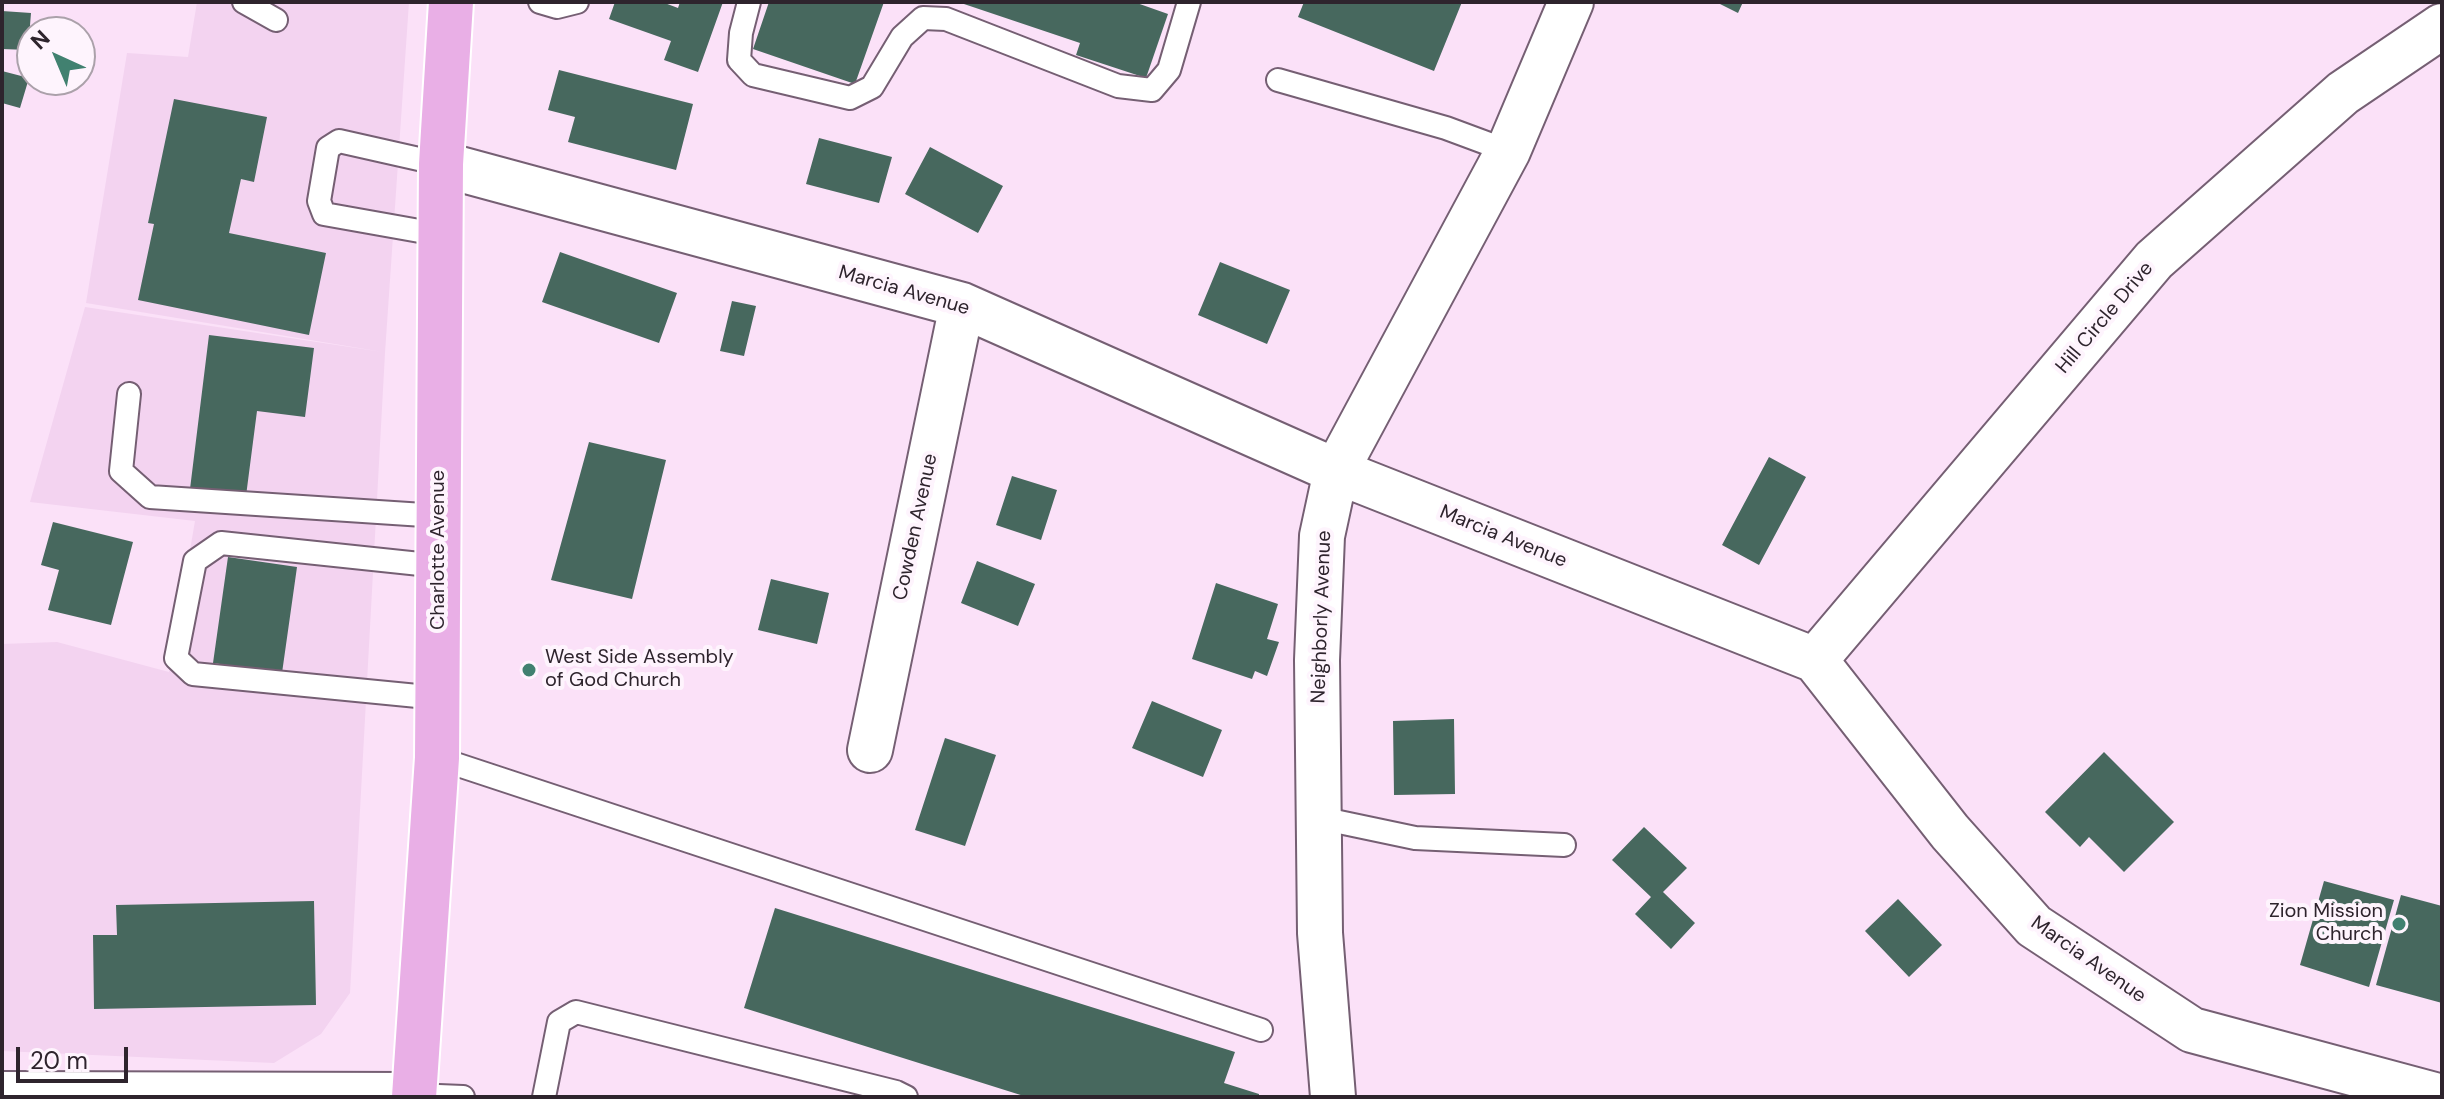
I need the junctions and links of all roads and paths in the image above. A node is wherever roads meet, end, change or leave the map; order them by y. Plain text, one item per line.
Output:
1 (244, 2) edge
2 (451, 2) edge
3 (540, 2) edge
4 (577, 2) edge
5 (749, 2) edge
6 (1189, 2) edge
7 (1571, 2) edge
8 (276, 20) dead end
9 (2442, 26) edge
10 (1278, 80) dead end
11 (1508, 151) junction
12 (441, 164) junction
13 (442, 235) junction
14 (962, 305) junction
15 (129, 394) dead end
16 (1336, 471) junction
17 (439, 516) junction
18 (439, 566) junction
19 (1815, 660) junction
20 (438, 698) junction
21 (870, 750) dead end
22 (437, 758) junction
23 (1320, 818) junction
24 (1564, 845) dead end
25 (1261, 1030) dead end
26 (2, 1094) edge
27 (414, 1096) edge
28 (463, 1097) edge
29 (544, 1097) edge
30 (906, 1097) edge
31 (1333, 1097) edge
32 (2442, 1097) edge

1 - 8 lane
2 - 12 main road, Charlotte Avenue
3 - 4 lane
5 - 6 lane
7 - 11 street, Neighborly Avenue
9 - 19 street, Hill Circle Drive
10 - 11 lane
11 - 16 street, Neighborly Avenue
12 - 13 main road, Charlotte Avenue
12 - 13 lane
12 - 14 street, Marcia Avenue
13 - 17 main road, Charlotte Avenue
14 - 16 street, Marcia Avenue
14 - 21 street, Cowden Avenue
15 - 17 lane
16 - 19 street, Marcia Avenue
16 - 23 street, Neighborly Avenue
17 - 18 main road, Charlotte Avenue
18 - 20 main road, Charlotte Avenue
18 - 20 lane
19 - 32 street, Marcia Avenue
20 - 22 main road, Charlotte Avenue
22 - 25 lane
22 - 27 main road, Charlotte Avenue
23 - 24 lane
23 - 31 street, Neighborly Avenue
26 - 27 street
27 - 28 lane
29 - 30 lane

